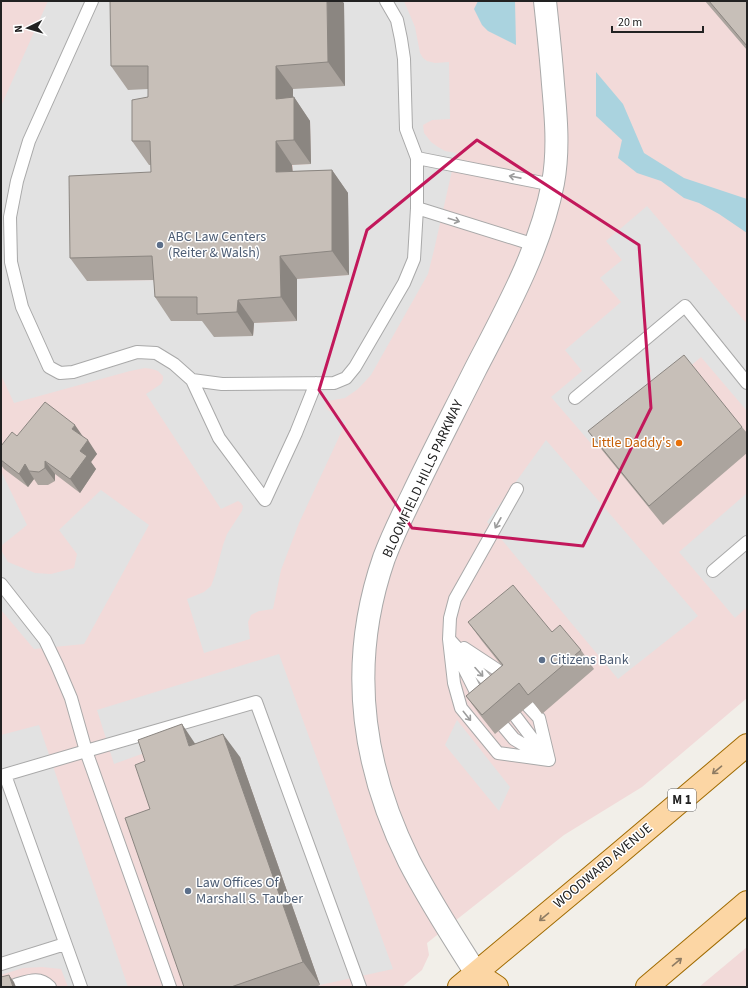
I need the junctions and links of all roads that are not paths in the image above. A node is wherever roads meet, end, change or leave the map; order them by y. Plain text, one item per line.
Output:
1 (92, 1) edge
2 (386, 1) edge
3 (545, 1) edge
4 (417, 158) junction
5 (553, 184) junction
6 (417, 208) junction
7 (535, 246) junction
8 (192, 380) junction
9 (316, 383) junction
10 (747, 383) edge
11 (575, 398) dead end
12 (518, 489) dead end
13 (747, 542) edge
14 (713, 571) dead end
15 (1, 584) edge
16 (449, 639) junction
17 (513, 687) edge
18 (500, 697) edge
19 (528, 706) edge
20 (488, 708) edge
21 (516, 717) dead end
22 (504, 727) dead end
23 (747, 745) edge
24 (86, 751) junction
25 (549, 760) junction
26 (3, 776) edge
27 (747, 902) edge
28 (66, 944) junction
29 (1, 964) edge
30 (476, 973) junction
31 (15, 984) dead end
32 (50, 987) edge
33 (81, 987) edge
34 (170, 987) edge
35 (360, 987) edge
36 (459, 987) edge
37 (497, 987) edge
38 (647, 987) edge

1 - 8 lane
2 - 4 lane
3 - 5 street, BLOOMFIELD HILLS PARKWAY
5 -> 4 lane
4 - 6 lane
5 - 7 street, BLOOMFIELD HILLS PARKWAY
6 -> 7 lane
6 - 9 lane
7 - 30 street, BLOOMFIELD HILLS PARKWAY
8 - 9 lane
8 - 9 lane
10 - 11 lane
12 -> 16 lane
13 - 14 lane
15 - 24 lane
16 - 17 lane
16 -> 18 lane
16 - 20 lane
16 -> 25 lane
19 - 25 lane
21 - 25 lane
22 - 25 lane
23 -> 30 main road, WOODWARD AVENUE / M 1
24 - 26 lane
24 - 34 lane
24 - 35 lane
26 - 28 lane
38 -> 27 main road
28 - 29 lane
28 - 33 lane
30 - 36 main road, WOODWARD AVENUE / M 1
30 - 37 main road
31 - 32 lane

